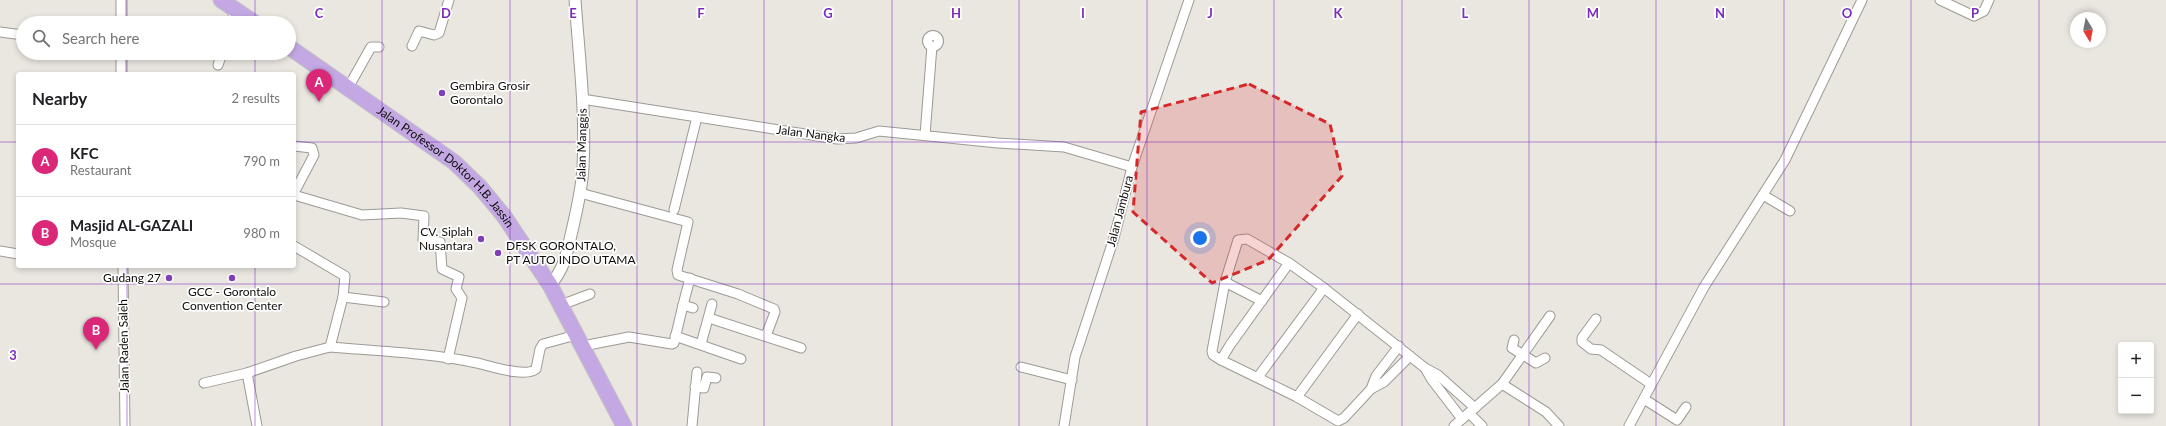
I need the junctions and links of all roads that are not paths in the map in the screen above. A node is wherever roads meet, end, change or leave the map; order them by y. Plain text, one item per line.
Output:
1 (121, 0) edge
2 (221, 0) edge
3 (449, 0) edge
4 (575, 0) edge
5 (1190, 0) edge
6 (1862, 0) edge
7 (1989, 0) edge
8 (1946, 1) edge
9 (121, 16) edge
10 (233, 16) edge
11 (0, 32) edge
12 (16, 34) edge
13 (412, 46) dead end
14 (932, 46) dead end
15 (379, 47) dead end
16 (296, 52) edge
17 (121, 60) edge
18 (220, 60) edge
19 (218, 65) dead end
20 (121, 72) edge
21 (348, 88) junction
22 (582, 99) junction
23 (697, 117) junction
24 (924, 135) junction
25 (296, 146) edge
26 (1132, 167) junction
27 (296, 190) edge
28 (580, 193) junction
29 (296, 195) edge
30 (1763, 195) junction
31 (674, 210) dead end
32 (1790, 211) dead end
33 (296, 247) edge
34 (0, 251) edge
35 (16, 254) edge
36 (1289, 263) junction
37 (123, 268) edge
38 (690, 278) junction
39 (1226, 282) junction
40 (550, 285) junction
41 (1324, 288) junction
42 (590, 294) dead end
43 (343, 297) junction
44 (1262, 301) junction
45 (384, 302) dead end
46 (712, 304) dead end
47 (561, 305) junction
48 (683, 305) junction
49 (693, 308) dead end
50 (1358, 314) junction
51 (1550, 316) dead end
52 (709, 318) junction
53 (1596, 319) dead end
54 (675, 336) junction
55 (766, 336) junction
56 (1514, 340) dead end
57 (579, 341) junction
58 (701, 344) junction
59 (1399, 346) junction
60 (330, 347) junction
61 (801, 348) dead end
62 (1410, 356) junction
63 (1522, 356) junction
64 (1390, 358) junction
65 (1545, 358) dead end
66 (448, 359) junction
67 (741, 359) dead end
68 (1221, 360) junction
69 (1400, 365) junction
70 (1021, 367) dead end
71 (1425, 368) junction
72 (247, 372) junction
73 (697, 372) dead end
74 (1258, 377) junction
75 (716, 378) dead end
76 (1072, 380) junction
77 (204, 383) dead end
78 (1502, 384) junction
79 (1651, 384) junction
80 (695, 387) junction
81 (1371, 389) junction
82 (1298, 398) junction
83 (1644, 398) junction
84 (1686, 407) dead end
85 (1469, 413) junction
86 (125, 426) edge
87 (257, 426) edge
88 (624, 426) edge
89 (692, 426) edge
90 (1064, 426) edge
91 (1454, 426) edge
92 (1482, 426) edge
93 (1559, 426) edge
94 (1629, 426) edge

1 - 9 street
2 - 10 highway
3 - 13 street
4 - 22 street, Jalan Manggis
5 - 26 street, Jalan Jambura
6 - 30 street
7 - 8 street
11 - 12 street
14 - 24 street
15 - 21 street
16 - 21 highway, Jalan Professor Doktor H.B. Jassin
17 - 20 street
18 - 19 street
21 - 40 highway, Jalan Professor Doktor H.B. Jassin
22 - 23 street, Jalan Nangka
22 - 28 street, Jalan Manggis
23 - 24 street, Jalan Nangka
23 - 31 street
24 - 26 street, Jalan Nangka
25 - 27 street
26 - 76 street, Jalan Jambura
28 - 38 street
28 - 40 street, Jalan Manggis
29 - 66 street
30 - 32 street
30 - 79 street
33 - 43 street
34 - 35 street
36 - 39 street
36 - 41 street
36 - 44 street
37 - 86 street, Jalan Raden Saleh
38 - 48 street
38 - 55 street
39 - 44 street
39 - 68 street
40 - 47 highway, Jalan Professor Doktor H.B. Jassin
41 - 50 street
41 - 74 street
42 - 47 street
43 - 45 street
43 - 60 street
44 - 68 street
46 - 52 street
47 - 57 highway, Jalan Professor Doktor H.B. Jassin
48 - 49 street
48 - 54 street
50 - 59 street
50 - 82 street
51 - 63 street
52 - 55 street
52 - 58 street
53 - 79 street
54 - 57 street
54 - 58 street
55 - 61 street
56 - 63 street
57 - 66 street
57 - 88 highway, Jalan Professor Doktor H.B. Jassin
58 - 67 street
59 - 62 street
59 - 64 street
60 - 66 street
60 - 72 street
62 - 69 street
62 - 71 street
63 - 65 street
63 - 78 street
64 - 69 street
64 - 81 street
68 - 74 street
69 - 81 street
70 - 76 street
71 - 85 street
71 - 85 street
72 - 77 street
72 - 87 street
73 - 80 street
74 - 82 street
75 - 80 street
76 - 90 street, Jalan Jambura
78 - 85 street
78 - 93 street
79 - 83 street
80 - 89 street
81 - 82 street
83 - 84 street
83 - 94 street
85 - 91 street
85 - 92 street

